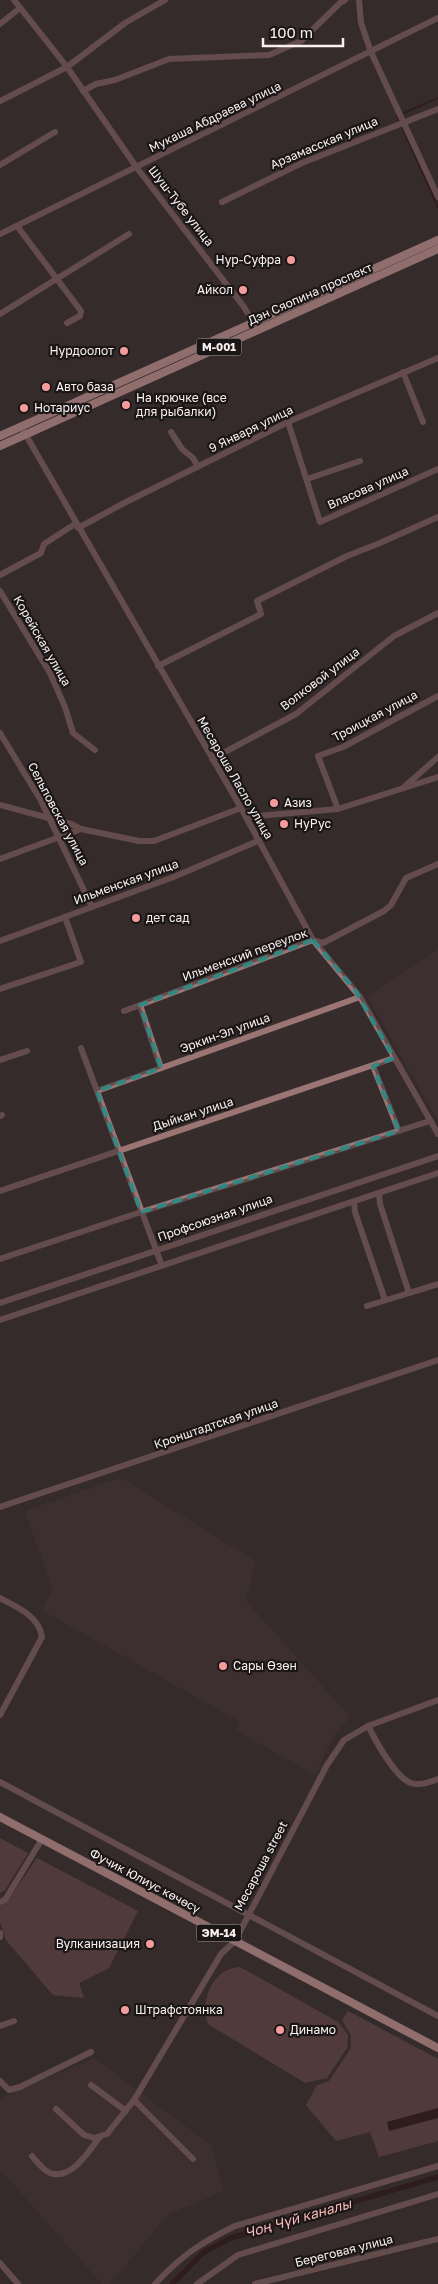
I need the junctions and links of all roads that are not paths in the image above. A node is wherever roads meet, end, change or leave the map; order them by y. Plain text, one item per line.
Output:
1 (14, 0) edge
2 (165, 0) edge
3 (345, 0) edge
4 (359, 0) edge
5 (20, 8) junction
6 (438, 18) edge
7 (0, 24) edge
8 (371, 52) junction
9 (67, 67) junction
10 (83, 91) junction
11 (0, 101) edge
12 (438, 109) edge
13 (404, 121) junction
14 (55, 132) dead end
15 (0, 166) edge
16 (138, 168) junction
17 (438, 197) edge
18 (222, 202) dead end
19 (17, 226) junction
20 (0, 234) edge
21 (129, 234) dead end
22 (438, 240) edge
23 (438, 249) edge
24 (56, 278) junction
25 (0, 314) edge
26 (254, 321) junction
27 (67, 323) dead end
28 (258, 330) junction
29 (438, 358) edge
30 (403, 372) junction
31 (288, 422) junction
32 (423, 422) dead end
33 (22, 427) junction
34 (171, 432) dead end
35 (26, 435) junction
36 (0, 436) edge
37 (0, 446) edge
38 (360, 460) dead end
39 (198, 468) junction
40 (438, 469) edge
41 (307, 479) junction
42 (438, 517) edge
43 (77, 526) junction
44 (0, 575) edge
45 (0, 591) edge
46 (438, 613) edge
47 (158, 666) junction
48 (438, 696) edge
49 (0, 733) edge
50 (95, 750) dead end
51 (438, 757) edge
52 (212, 760) junction
53 (438, 777) edge
54 (402, 789) junction
55 (0, 805) edge
56 (241, 808) junction
57 (338, 809) junction
58 (246, 817) junction
59 (49, 818) junction
60 (81, 829) junction
61 (59, 837) junction
62 (258, 840) junction
63 (0, 859) edge
64 (438, 864) edge
65 (92, 907) junction
66 (65, 917) junction
67 (313, 940) junction
68 (0, 941) edge
69 (0, 989) edge
70 (360, 997) junction
71 (140, 1005) junction
72 (124, 1011) dead end
73 (81, 1048) dead end
74 (27, 1051) dead end
75 (394, 1058) junction
76 (0, 1060) edge
77 (373, 1066) junction
78 (162, 1068) junction
79 (97, 1090) junction
80 (430, 1121) junction
81 (399, 1131) junction
82 (438, 1133) edge
83 (118, 1151) junction
84 (438, 1156) edge
85 (438, 1173) edge
86 (0, 1191) edge
87 (379, 1193) junction
88 (354, 1202) junction
89 (141, 1212) junction
90 (157, 1250) junction
91 (0, 1259) edge
92 (162, 1266) junction
93 (438, 1284) edge
94 (409, 1293) junction
95 (385, 1300) junction
96 (0, 1303) edge
97 (367, 1306) dead end
98 (0, 1320) edge
99 (438, 1360) edge
100 (0, 1507) edge
101 (0, 1598) edge
102 (438, 1700) edge
103 (0, 1715) edge
104 (368, 1726) junction
105 (438, 1779) edge
106 (0, 1782) edge
107 (0, 1817) edge
108 (42, 1839) junction
109 (0, 1902) edge
110 (248, 1914) junction
111 (0, 1933) edge
112 (0, 1937) edge
113 (235, 1941) junction
114 (438, 2016) edge
115 (14, 2021) dead end
116 (0, 2026) edge
117 (438, 2048) edge
118 (91, 2052) dead end
119 (0, 2081) edge
120 (91, 2086) dead end
121 (134, 2100) junction
122 (56, 2109) dead end
123 (126, 2111) junction
124 (100, 2138) junction
125 (32, 2156) dead end
126 (193, 2159) dead end
127 (438, 2166) edge
128 (438, 2194) edge
129 (438, 2239) edge
130 (0, 2263) edge
131 (278, 2282) edge
132 (202, 2283) edge
133 (18, 2284) edge
134 (155, 2284) edge
135 (255, 2284) edge

1 - 5 street, Шуш-Тубе улица
2 - 9 street
3 - 10 street
4 - 8 street
5 - 7 street
5 - 9 street, Шуш-Тубе улица
6 - 8 street, Мукаша Абдраева улица
8 - 13 street
8 - 16 street, Мукаша Абдраева улица
9 - 10 street, Шуш-Тубе улица
9 - 11 street
10 - 16 street, Шуш-Тубе улица
12 - 13 street, Арзамасская улица
13 - 17 street
13 - 18 street, Арзамасская улица
14 - 15 street
16 - 19 street, Мукаша Абдраева улица
16 - 26 street, Шуш-Тубе улица
19 - 20 street, Мукаша Абдраева улица
19 - 24 street
21 - 24 street
22 - 26 main road, Дэн Сяопина проспект / M-001
23 - 28 main road, Дэн Сяопина проспект / M-001
24 - 25 street
24 - 27 street
26 - 28 street, Шуш-Тубе улица
26 - 33 main road, Дэн Сяопина проспект / M-001
28 - 35 main road, Дэн Сяопина проспект / M-001
29 - 30 street, 9 Января улица
30 - 31 street, 9 Января улица
30 - 32 street
31 - 39 street, 9 Января улица
31 - 41 street, Власова улица
33 - 35 street, Месароша Ласло улица
33 - 36 main road, Дэн Сяопина проспект / M-001
34 - 39 street
35 - 37 main road, Дэн Сяопина проспект / M-001
35 - 43 street, Месароша Ласло улица
38 - 41 street
39 - 43 street, 9 Января улица
40 - 41 street, Власова улица
42 - 47 street
43 - 44 street
43 - 47 street, Месароша Ласло улица
45 - 50 street, Корейская улица
46 - 52 street, Волковой улица
47 - 52 street, Месароша Ласло улица
48 - 57 street, Троицкая улица
49 - 59 street, Сельповская улица
51 - 54 street
52 - 56 street, Месароша Ласло улица
53 - 54 street
54 - 57 street
55 - 59 street
56 - 58 street, Месароша Ласло улица
56 - 60 street
57 - 58 street
58 - 62 street, Месароша Ласло улица
59 - 60 street
59 - 61 street, Сельповская улица
60 - 61 street
61 - 63 street
61 - 65 street, Сельповская улица
62 - 65 street, Ильменская улица
62 - 67 street, Месароша Ласло улица
64 - 67 street, Ильменский переулок
65 - 66 street, Ильменская улица
66 - 68 street, Ильменская улица
66 - 69 street
67 - 70 street, Месароша Ласло улица
67 - 71 street, Ильменский переулок
70 - 75 street, Месароша Ласло улица
70 - 78 street, Эркин-Эл улица
71 - 72 street, Ильменский переулок
71 - 78 street
73 - 79 street
74 - 76 street
75 - 77 street, Дыйкан улица
75 - 80 street, Месароша Ласло улица
77 - 81 street
77 - 83 street, Дыйкан улица
78 - 79 street, Эркин-Эл улица
79 - 83 street
80 - 81 street
80 - 82 street, Месароша Ласло улица
81 - 89 street
83 - 86 street, Дыйкан улица
83 - 89 street
84 - 90 street, Профсоюзная улица
85 - 87 street
87 - 88 street
87 - 94 street
88 - 92 street
88 - 95 street
89 - 90 street
89 - 91 street
90 - 92 street
90 - 96 street, Профсоюзная улица
92 - 98 street
93 - 94 street
94 - 95 street
95 - 97 street
99 - 100 street, Кронштадтская улица
101 - 103 street
102 - 104 street, Месароша street
104 - 105 street
104 - 110 street, Месароша street
106 - 110 street
107 - 108 main road, Фучик Юлиус көчөсү / ЭМ-14
108 - 109 street
108 - 113 main road, Фучик Юлиус көчөсү / ЭМ-14
110 - 113 street, Месароша street
110 - 114 street
111 - 112 street
113 - 117 main road, Фучик Юлиус көчөсү / ЭМ-14
113 - 121 street, Месароша street
115 - 116 street
118 - 119 street
120 - 123 street
121 - 123 street, Месароша street
121 - 126 street
122 - 124 street
123 - 124 street, Месароша street
124 - 125 street, Месароша street
127 - 134 street
128 - 132 street, Береговая улица
129 - 131 street, Береговая улица
130 - 133 street
131 - 135 street, Береговая улица

